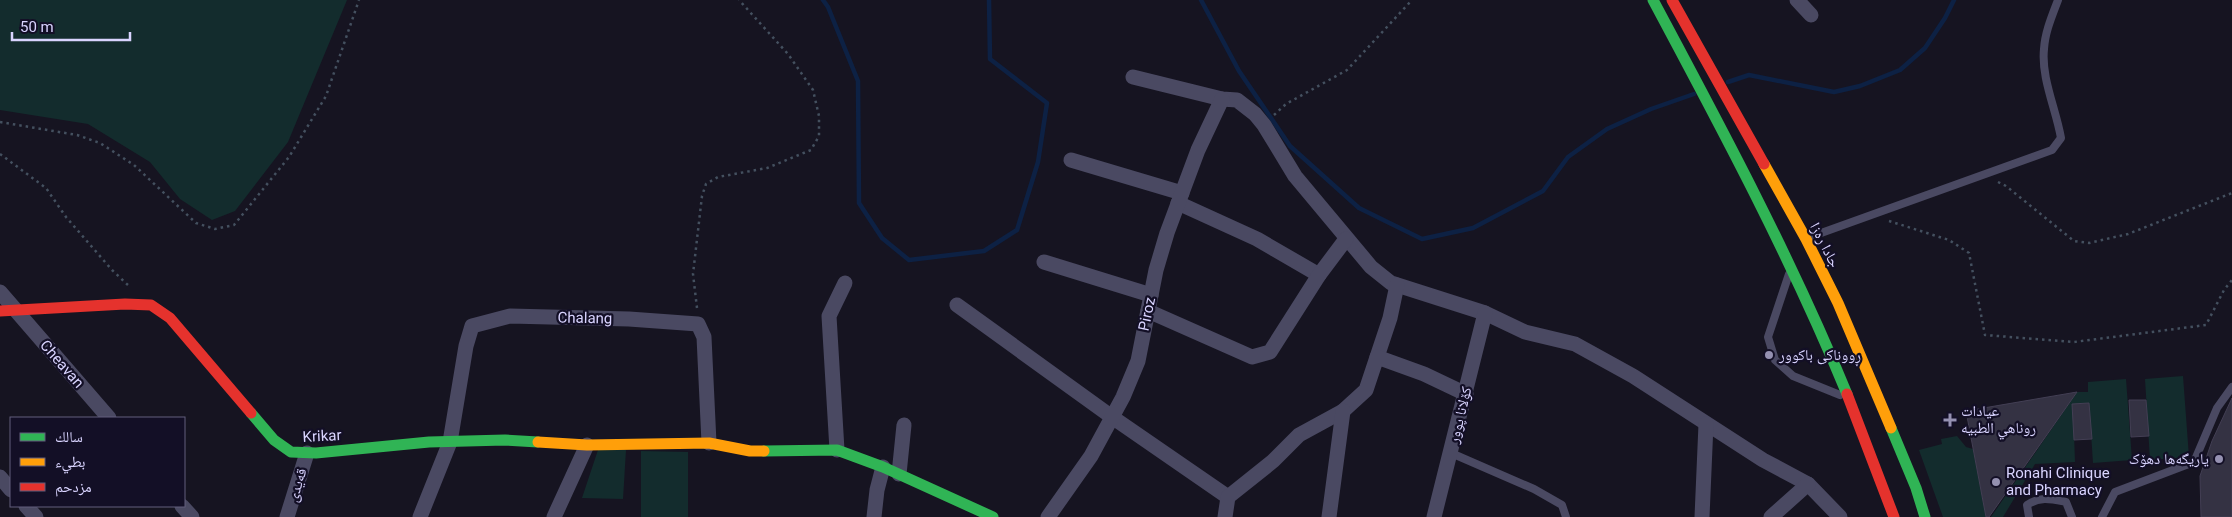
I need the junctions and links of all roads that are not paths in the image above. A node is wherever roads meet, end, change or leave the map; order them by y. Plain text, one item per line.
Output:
1 (1653, 0) edge
2 (1672, 0) edge
3 (1797, 0) edge
4 (2058, 0) edge
5 (1811, 15) dead end
6 (1133, 77) dead end
7 (1222, 99) junction
8 (1071, 160) dead end
9 (1180, 198) junction
10 (1346, 239) junction
11 (1806, 239) junction
12 (1044, 262) dead end
13 (1791, 267) junction
14 (1319, 275) junction
15 (845, 283) dead end
16 (1397, 285) junction
17 (0, 292) edge
18 (1151, 294) junction
19 (957, 305) dead end
20 (8, 310) edge
21 (1148, 311) junction
22 (1485, 314) junction
23 (1377, 356) junction
24 (2232, 387) edge
25 (1466, 394) junction
26 (1850, 399) junction
27 (1343, 410) junction
28 (108, 417) edge
29 (1112, 417) junction
30 (1706, 424) junction
31 (904, 425) dead end
32 (450, 442) junction
33 (709, 443) junction
34 (587, 445) junction
35 (837, 450) junction
36 (307, 452) junction
37 (1451, 453) junction
38 (883, 467) junction
39 (899, 474) junction
40 (0, 477) edge
41 (1808, 484) junction
42 (10, 489) edge
43 (1228, 497) junction
44 (27, 507) edge
45 (183, 507) edge
46 (1052, 515) edge
47 (36, 517) edge
48 (192, 517) edge
49 (287, 517) edge
50 (420, 517) edge
51 (554, 517) edge
52 (874, 517) edge
53 (993, 517) edge
54 (1225, 517) edge
55 (1329, 517) edge
56 (1434, 517) edge
57 (1566, 517) edge
58 (1702, 517) edge
59 (1771, 517) edge
60 (1840, 517) edge
61 (1894, 517) edge
62 (1925, 517) edge
63 (2029, 517) edge
64 (2072, 517) edge
65 (2102, 517) edge

1 - 13 main road
2 - 11 main road, جادا ره‌زا
3 - 5 street
4 - 11 lane
6 - 7 street
7 - 9 street, Piroz
7 - 10 street
8 - 9 street
9 - 14 street
9 - 18 street, Piroz
10 - 14 street
10 - 16 street
11 - 62 main road, جادا ره‌زا
12 - 18 street
13 - 26 main road
13 - 26 lane
14 - 21 street
15 - 35 street
16 - 22 street
16 - 23 street
17 - 20 street, Cheavan
18 - 21 street, Piroz
19 - 29 street
20 - 28 street, Cheavan
20 - 36 main road, Krikar
21 - 29 street, Piroz
22 - 25 street, کۆلانا پوور
22 - 30 street
23 - 25 street
23 - 27 street
24 - 65 lane
25 - 37 street, کۆلانا پوور
26 - 61 main road
27 - 43 street
27 - 55 street
29 - 43 street
29 - 46 street, Piroz
30 - 41 street
30 - 58 street
31 - 39 street
32 - 33 street, Chalang
32 - 34 main road, Krikar
32 - 36 main road, Krikar
32 - 50 street
33 - 34 main road, Krikar
33 - 35 main road, Krikar
34 - 51 street
35 - 38 main road
36 - 49 street, قەیدی
37 - 56 street, کۆلانا پوور
37 - 57 lane
38 - 39 main road
38 - 52 street
39 - 53 main road
40 - 42 street
41 - 59 street
41 - 60 street
43 - 54 street
44 - 47 street
45 - 48 street
63 - 64 lane

